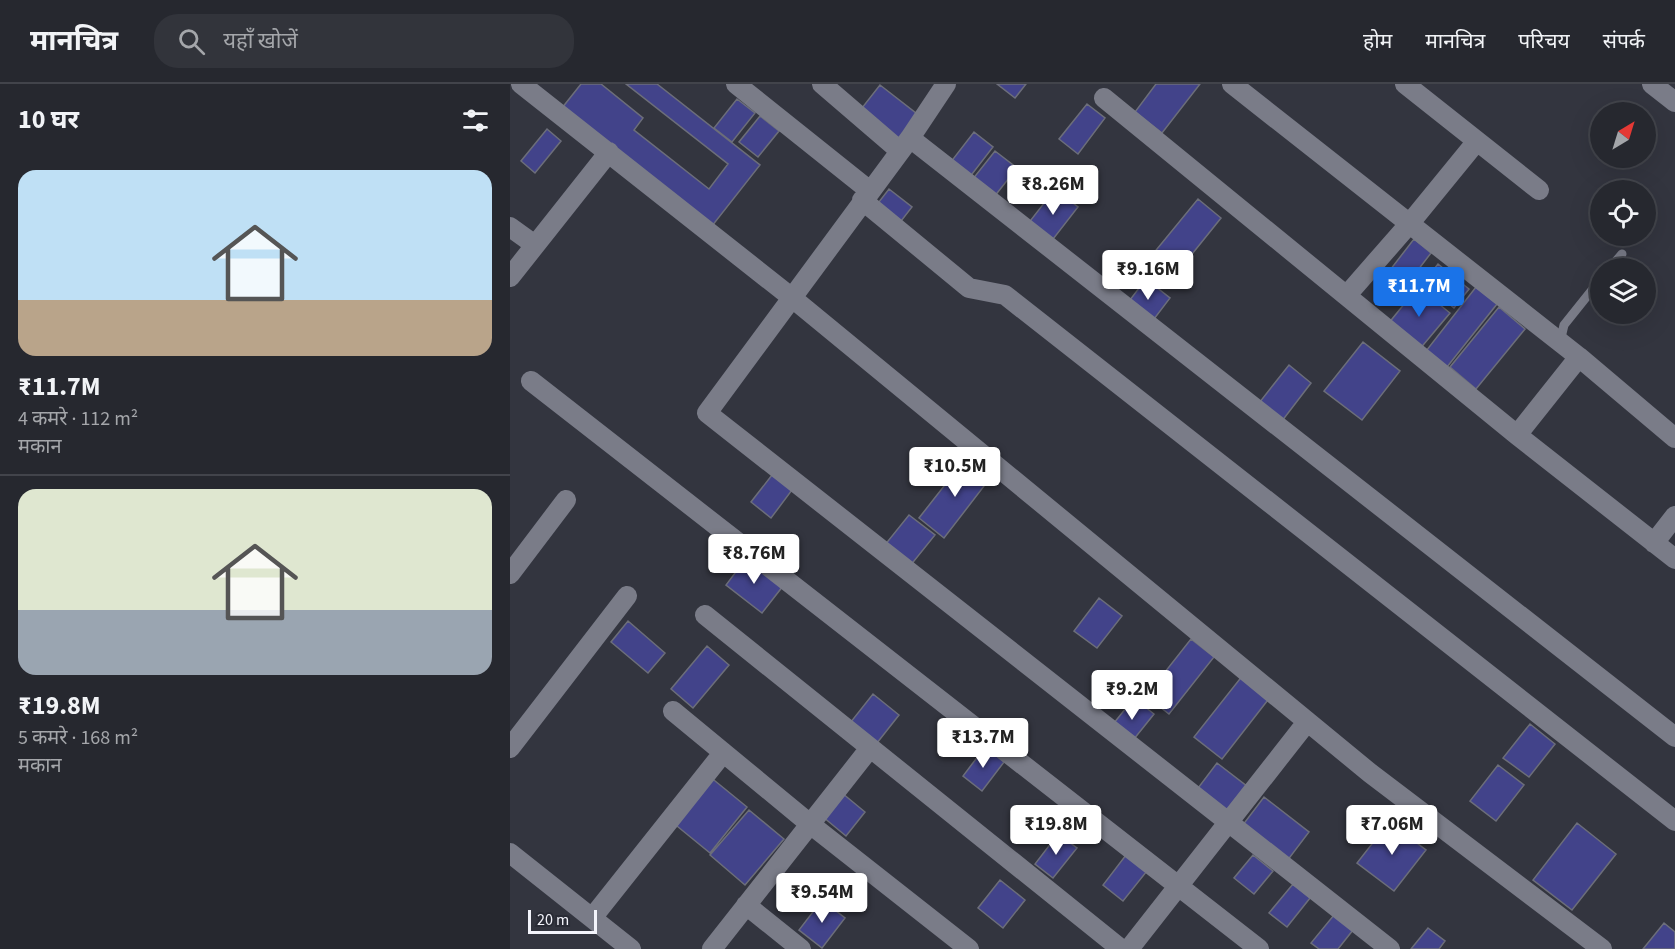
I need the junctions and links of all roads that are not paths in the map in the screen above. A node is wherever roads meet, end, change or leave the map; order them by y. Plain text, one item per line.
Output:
1 (521, 84) edge
2 (736, 84) edge
3 (822, 84) edge
4 (946, 84) edge
5 (1232, 84) edge
6 (1405, 84) edge
7 (1652, 84) edge
8 (1104, 98) dead end
9 (1674, 100) edge
10 (1477, 141) junction
11 (905, 144) junction
12 (609, 152) junction
13 (1539, 189) dead end
14 (866, 196) junction
15 (1410, 223) junction
16 (510, 227) edge
17 (535, 245) junction
18 (1622, 254) dead end
19 (1619, 258) edge
20 (510, 277) edge
21 (1590, 292) edge
22 (1347, 295) junction
23 (791, 297) junction
24 (1560, 342) junction
25 (1579, 357) junction
26 (531, 381) dead end
27 (1517, 435) junction
28 (1675, 438) edge
29 (566, 500) dead end
30 (1675, 516) edge
31 (1654, 543) junction
32 (1675, 559) edge
33 (510, 574) edge
34 (627, 596) dead end
35 (705, 615) dead end
36 (673, 711) dead end
37 (1307, 722) junction
38 (1675, 737) edge
39 (510, 748) edge
40 (870, 748) junction
41 (723, 753) junction
42 (1675, 821) edge
43 (1228, 823) junction
44 (810, 824) junction
45 (510, 853) edge
46 (1178, 886) junction
47 (746, 905) junction
48 (592, 918) junction
49 (631, 949) edge
50 (712, 949) edge
51 (801, 949) edge
52 (969, 949) edge
53 (1121, 949) edge
54 (1129, 949) edge
55 (1260, 949) edge
56 (1390, 949) edge
57 (1602, 949) edge

1 - 12 street
2 - 14 street
3 - 11 street
4 - 11 street
5 - 15 street
6 - 10 street
7 - 9 street
8 - 22 street
10 - 13 street
10 - 15 street
11 - 14 street
11 - 38 street
12 - 17 street
12 - 23 street
14 - 23 street
14 - 42 street
15 - 22 street
15 - 24 street
16 - 17 street
17 - 20 street
18 - 19 lane
21 - 24 lane
22 - 27 street
23 - 37 street
23 - 43 street
24 - 25 street
25 - 27 street
25 - 28 street
26 - 46 street
27 - 31 street
29 - 33 street
30 - 31 street
31 - 32 street
34 - 39 street
35 - 40 street
36 - 41 street
37 - 43 street
37 - 57 street
40 - 44 street
40 - 53 street
41 - 44 street
41 - 48 street
43 - 46 street
43 - 56 street
44 - 47 street
44 - 52 street
45 - 48 street
46 - 54 street
46 - 55 street
47 - 50 street
47 - 51 street
48 - 49 street

